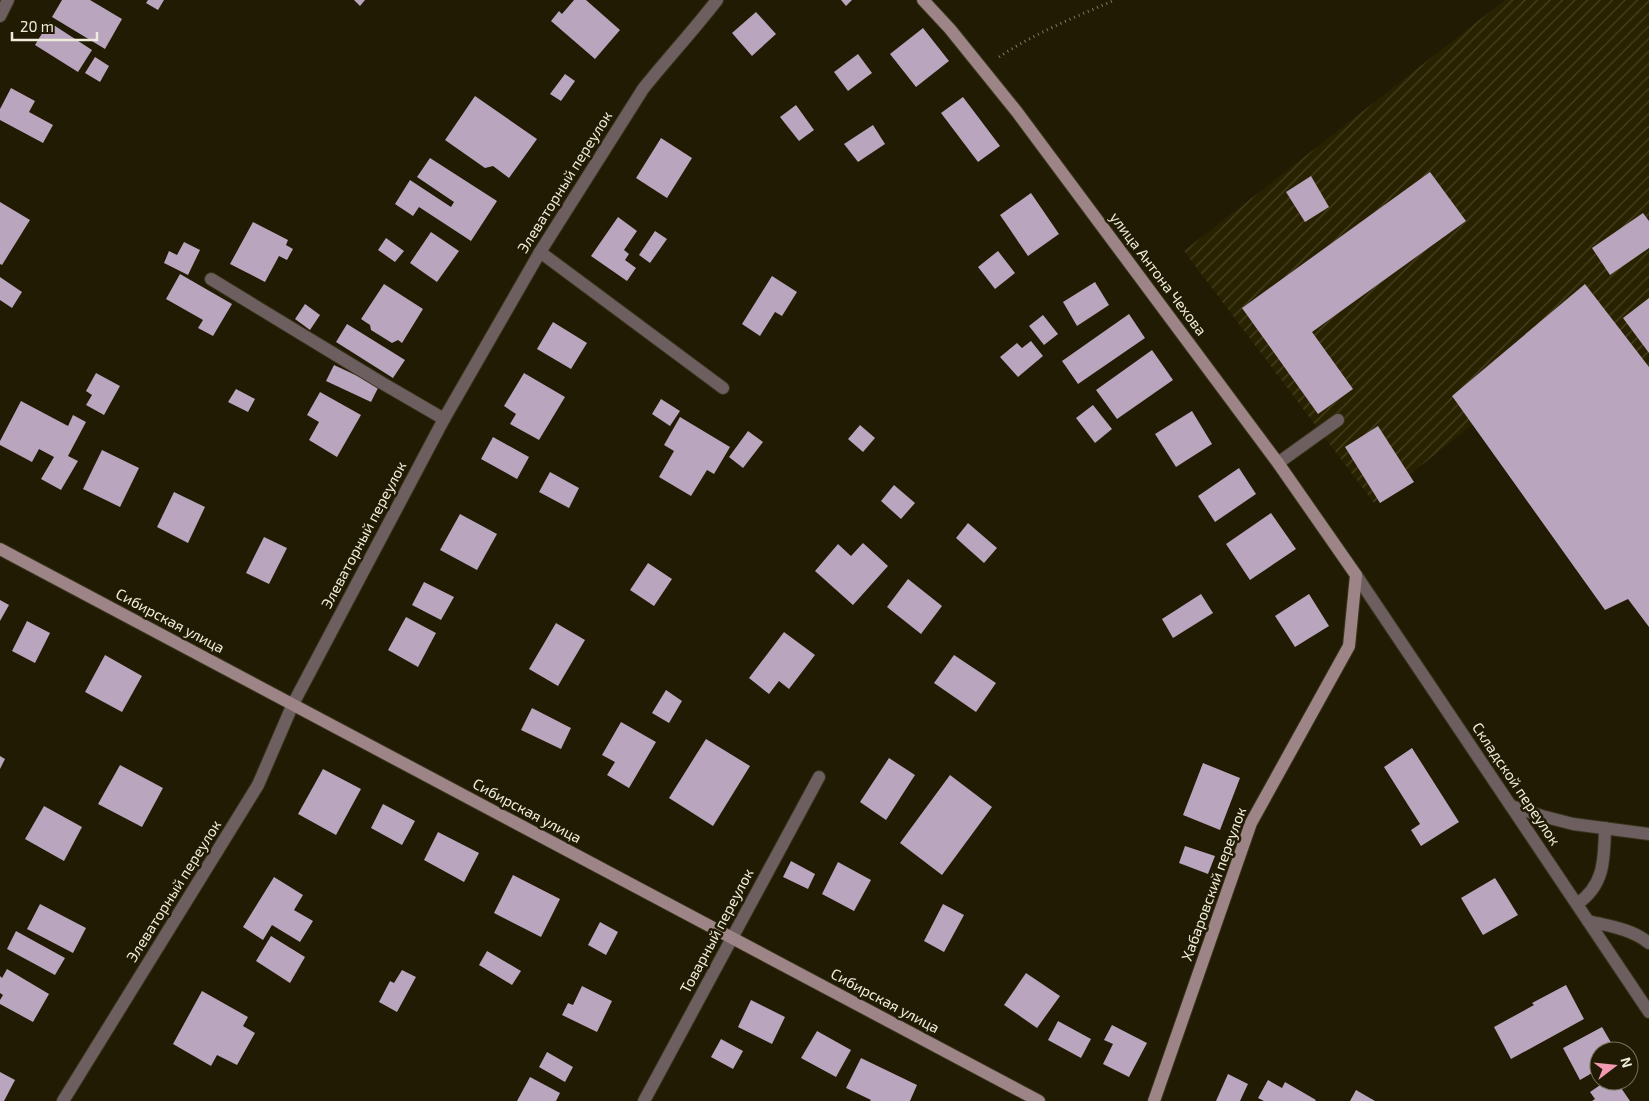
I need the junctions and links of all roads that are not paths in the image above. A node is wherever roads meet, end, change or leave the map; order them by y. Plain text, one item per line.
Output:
1 (8, 0) edge
2 (717, 0) edge
3 (923, 0) edge
4 (0, 16) edge
5 (540, 252) junction
6 (211, 278) dead end
7 (724, 388) dead end
8 (444, 419) junction
9 (1338, 420) dead end
10 (1278, 463) junction
11 (0, 549) edge
12 (1356, 575) junction
13 (293, 704) junction
14 (819, 777) dead end
15 (1511, 806) junction
16 (1605, 828) junction
17 (1649, 834) edge
18 (1577, 904) junction
19 (1588, 921) junction
20 (731, 938) junction
21 (1649, 943) edge
22 (1649, 1012) edge
23 (64, 1101) edge
24 (644, 1101) edge
25 (1039, 1101) edge
26 (1154, 1101) edge

1 - 4 street
2 - 5 street, Элеваторный переулок
3 - 10 street, улица Антона Чехова
5 - 7 street
5 - 8 street, Элеваторный переулок
6 - 8 street
8 - 13 street, Элеваторный переулок
9 - 10 street
10 - 12 street, улица Антона Чехова
11 - 13 street, Сибирская улица
12 - 15 street, Складской переулок
12 - 26 street, Хабаровский переулок
13 - 20 street, Сибирская улица
13 - 23 street, Элеваторный переулок
14 - 20 street, Товарный переулок
15 - 16 street
15 - 18 street, Складской переулок
16 - 17 street
16 - 18 street
18 - 19 street, Складской переулок
19 - 21 street
19 - 22 street, Складской переулок
20 - 24 street, Товарный переулок
20 - 25 street, Сибирская улица

